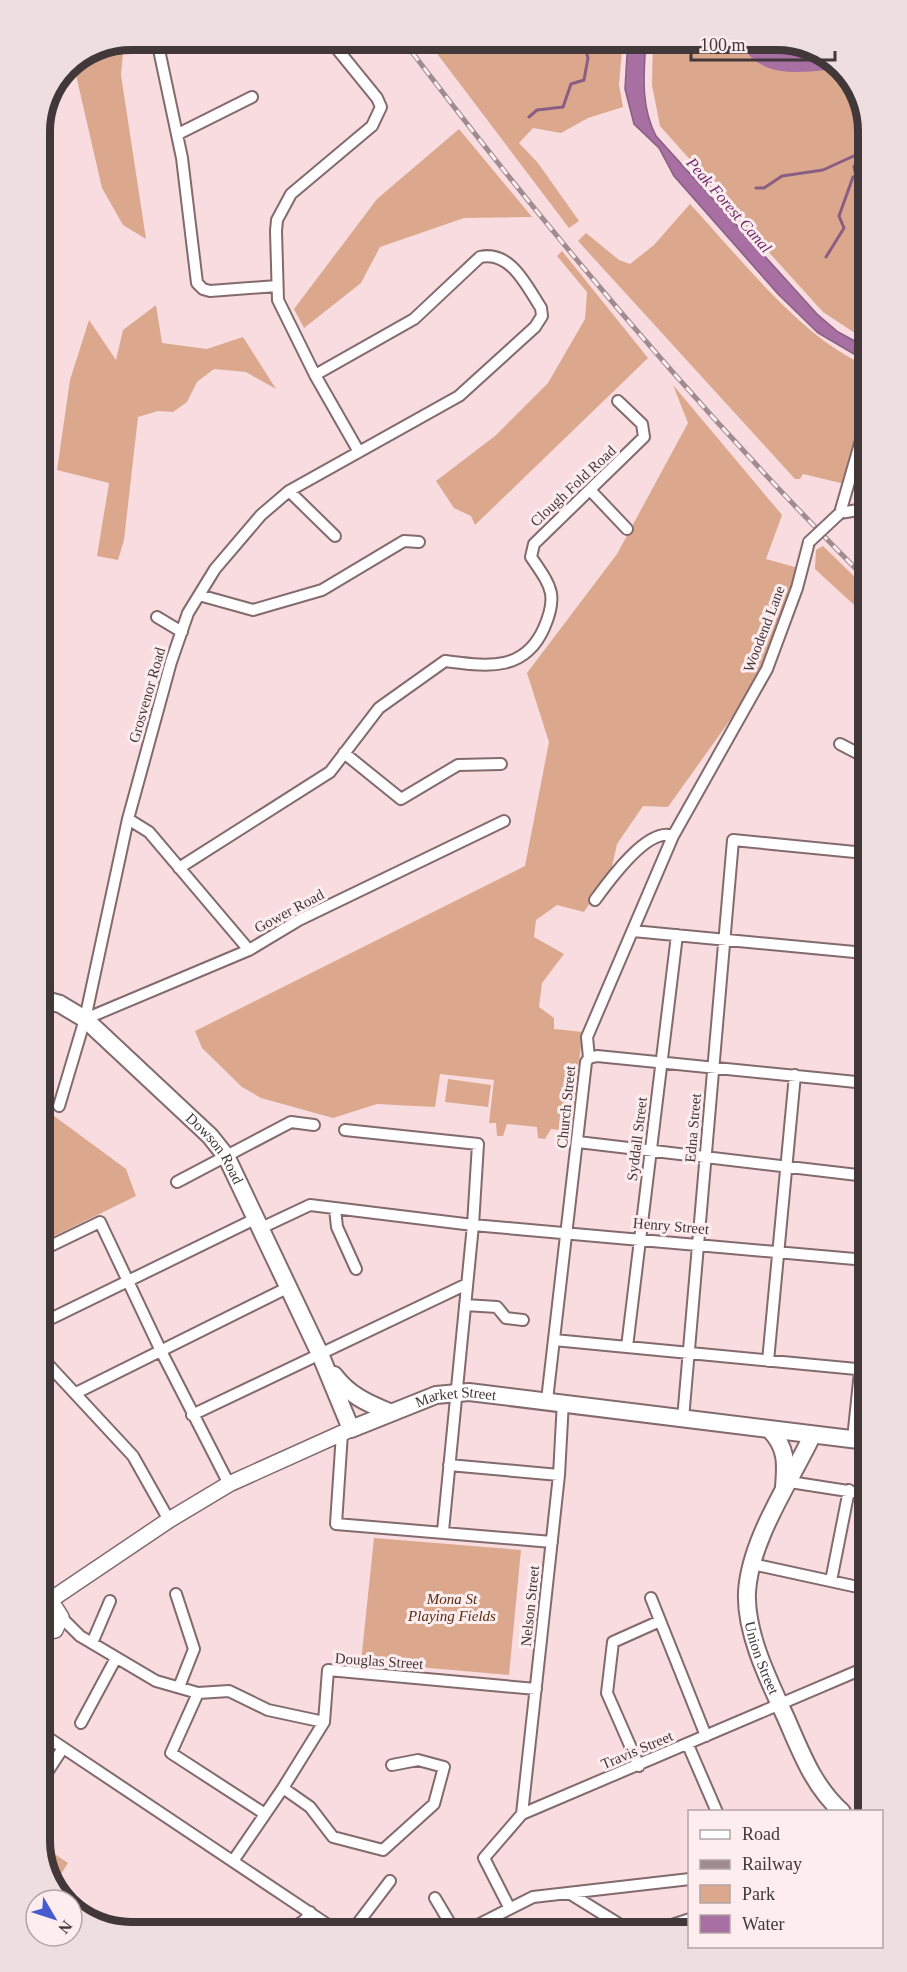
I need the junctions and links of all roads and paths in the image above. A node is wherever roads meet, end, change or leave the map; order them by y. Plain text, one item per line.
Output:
1 (159, 50) edge
2 (337, 50) edge
3 (252, 97) dead end
4 (178, 134) junction
5 (277, 286) junction
6 (315, 375) junction
7 (618, 400) dead end
8 (858, 451) edge
9 (359, 452) junction
10 (289, 491) junction
11 (591, 491) junction
12 (858, 510) edge
13 (840, 513) junction
14 (627, 529) dead end
15 (335, 536) dead end
16 (419, 542) dead end
17 (199, 595) junction
18 (157, 617) dead end
19 (182, 632) junction
20 (840, 744) dead end
21 (344, 753) junction
22 (858, 753) edge
23 (501, 764) dead end
24 (128, 819) junction
25 (504, 821) dead end
26 (673, 836) junction
27 (858, 852) edge
28 (179, 868) junction
29 (595, 900) dead end
30 (633, 931) junction
31 (677, 935) junction
32 (725, 939) junction
33 (249, 950) junction
34 (858, 952) edge
35 (50, 1001) edge
36 (85, 1019) junction
37 (589, 1058) junction
38 (662, 1062) junction
39 (713, 1067) junction
40 (795, 1075) junction
41 (858, 1082) edge
42 (59, 1106) dead end
43 (314, 1125) dead end
44 (345, 1130) dead end
45 (578, 1142) junction
46 (651, 1152) junction
47 (226, 1156) junction
48 (705, 1158) junction
49 (787, 1168) junction
50 (858, 1175) edge
51 (177, 1182) dead end
52 (335, 1209) junction
53 (257, 1224) junction
54 (473, 1225) junction
55 (566, 1232) junction
56 (640, 1239) junction
57 (698, 1243) junction
58 (50, 1246) edge
59 (779, 1251) junction
60 (858, 1259) edge
61 (356, 1269) dead end
62 (128, 1282) junction
63 (467, 1284) junction
64 (287, 1288) junction
65 (465, 1305) junction
66 (50, 1319) edge
67 (523, 1320) dead end
68 (554, 1340) junction
69 (627, 1347) junction
70 (161, 1351) junction
71 (688, 1353) junction
72 (320, 1354) junction
73 (768, 1361) junction
74 (50, 1366) edge
75 (858, 1370) edge
76 (345, 1389) junction
77 (76, 1393) junction
78 (456, 1393) junction
79 (555, 1401) junction
80 (389, 1412) junction
81 (192, 1415) junction
82 (682, 1419) junction
83 (350, 1429) junction
84 (771, 1430) junction
85 (812, 1436) junction
86 (858, 1440) edge
87 (449, 1466) junction
88 (560, 1475) junction
89 (229, 1484) junction
90 (787, 1488) junction
91 (849, 1490) junction
92 (858, 1492) edge
93 (169, 1520) junction
94 (443, 1531) junction
95 (552, 1542) junction
96 (752, 1564) junction
97 (85, 1576) junction
98 (831, 1581) junction
99 (858, 1587) edge
100 (176, 1594) dead end
101 (651, 1598) dead end
102 (50, 1600) edge
103 (111, 1601) dead end
104 (50, 1606) edge
105 (61, 1616) junction
106 (660, 1621) junction
107 (50, 1630) edge
108 (50, 1632) edge
109 (80, 1636) junction
110 (92, 1643) junction
111 (116, 1658) junction
112 (858, 1671) edge
113 (179, 1687) junction
114 (536, 1689) junction
115 (198, 1693) junction
116 (780, 1705) junction
117 (324, 1722) junction
118 (81, 1723) dead end
119 (706, 1736) junction
120 (50, 1739) edge
121 (688, 1745) junction
122 (63, 1748) junction
123 (392, 1765) dead end
124 (639, 1766) junction
125 (50, 1768) edge
126 (283, 1788) junction
127 (716, 1810) edge
128 (840, 1810) edge
129 (265, 1814) junction
130 (522, 1814) junction
131 (233, 1861) junction
132 (688, 1880) edge
133 (390, 1881) dead end
134 (569, 1893) junction
135 (435, 1898) dead end
136 (509, 1908) junction
137 (310, 1912) junction
138 (302, 1922) edge
139 (325, 1922) edge
140 (359, 1922) edge
141 (449, 1922) edge
142 (483, 1922) edge
143 (616, 1922) edge

1 - 4 street
2 - 5 street
3 - 4 street
4 - 5 street
5 - 6 street
6 - 9 street
6 - 9 street, Grosvenor Road
7 - 11 street, Clough Fold Road
8 - 13 street
9 - 10 street, Grosvenor Road
10 - 15 street
10 - 17 street, Grosvenor Road
11 - 14 street
11 - 21 street, Clough Fold Road
12 - 13 street
13 - 26 street, Woodend Lane, bridge
16 - 17 street
17 - 19 street, Grosvenor Road
18 - 19 street
19 - 24 street, Grosvenor Road
20 - 22 street
21 - 23 street
21 - 28 street
24 - 28 street
24 - 36 street, Grosvenor Road
25 - 33 street, Gower Road
26 - 29 street
26 - 30 street, Church Street
27 - 32 street, Edna Street
28 - 33 street
30 - 31 street
30 - 37 street, Church Street
31 - 32 street
31 - 38 street, Syddall Street
32 - 34 street
32 - 39 street, Edna Street
33 - 36 street, Gower Road
35 - 36 main road, Dowson Road
36 - 42 street, Grosvenor Road
36 - 47 main road, Dowson Road
37 - 38 street
37 - 45 street, Church Street
38 - 39 street
38 - 46 street, Syddall Street
39 - 40 street
39 - 48 street, Edna Street
40 - 41 street
40 - 49 street
43 - 47 street
44 - 54 street
45 - 46 street
45 - 55 street, Church Street
46 - 48 street
46 - 56 street, Syddall Street
47 - 51 street
47 - 53 main road, Dowson Road
48 - 49 street
48 - 57 street, Edna Street
49 - 50 street
49 - 59 street
52 - 53 street, Henry Street
52 - 54 street, Henry Street
52 - 61 street
53 - 62 street
53 - 64 main road, Dowson Road
54 - 55 street, Henry Street
54 - 63 street
55 - 56 street, Henry Street
55 - 68 street, Church Street
56 - 57 street, Henry Street
56 - 69 street, Syddall Street
57 - 59 street, Henry Street
57 - 71 street, Edna Street
58 - 62 street
59 - 60 street, Henry Street
59 - 73 street
62 - 66 street
62 - 70 street
63 - 65 street
63 - 72 street
64 - 70 street
64 - 72 main road, Dowson Road
65 - 67 street
65 - 78 street
68 - 69 street
68 - 79 street, Church Street
69 - 71 street
70 - 77 street
70 - 81 street
71 - 73 street
71 - 82 street, Edna Street
72 - 76 main road, Dowson Road
72 - 81 street
72 - 83 main road, Dowson Road
73 - 75 street
74 - 77 street
76 - 80 main road, Dowson Road
76 - 83 main road
77 - 93 street
78 - 79 main road, Market Street
78 - 80 main road, Market Street
78 - 87 street
79 - 82 main road, Market Street
79 - 88 street, Nelson Street
80 - 83 main road, Market Street
81 - 89 street
82 - 84 main road, Market Street
83 - 89 main road, Market Street
83 - 94 street
84 - 85 main road, Market Street
84 - 90 main road, Union Street
85 - 86 main road, Market Street
85 - 90 main road, Union Street
87 - 88 street
87 - 94 street
88 - 95 street, Nelson Street
89 - 93 main road, Market Street
90 - 91 street
90 - 96 main road, Union Street
91 - 92 street
91 - 98 street
93 - 97 main road, Market Street
94 - 95 street
95 - 114 street, Nelson Street
96 - 98 street
96 - 116 main road, Union Street
97 - 102 main road, Market Street
97 - 105 main road, Market Street
98 - 99 street
100 - 113 street
101 - 106 street
103 - 110 street
104 - 105 main road
105 - 107 main road, Market Street
105 - 109 street
106 - 119 street
106 - 124 street
108 - 109 street
109 - 110 street
110 - 111 street
111 - 113 street
111 - 118 street
112 - 116 street, Travis Street
113 - 115 street
114 - 117 street, Douglas Street
114 - 130 street, Nelson Street
115 - 117 street
115 - 129 street
116 - 119 street, Travis Street
116 - 128 main road, Union Street
117 - 126 street, Douglas Street
119 - 121 street, Travis Street
120 - 122 street
121 - 124 street, Travis Street
121 - 127 street
122 - 125 street
122 - 131 street
123 - 126 street
124 - 130 street, Travis Street
126 - 129 street, Douglas Street
129 - 131 street, Douglas Street
130 - 136 street, Travis Street
131 - 137 street
132 - 134 street
133 - 140 street
134 - 136 street
134 - 143 street
135 - 141 street
136 - 142 street
137 - 138 street
137 - 139 street

